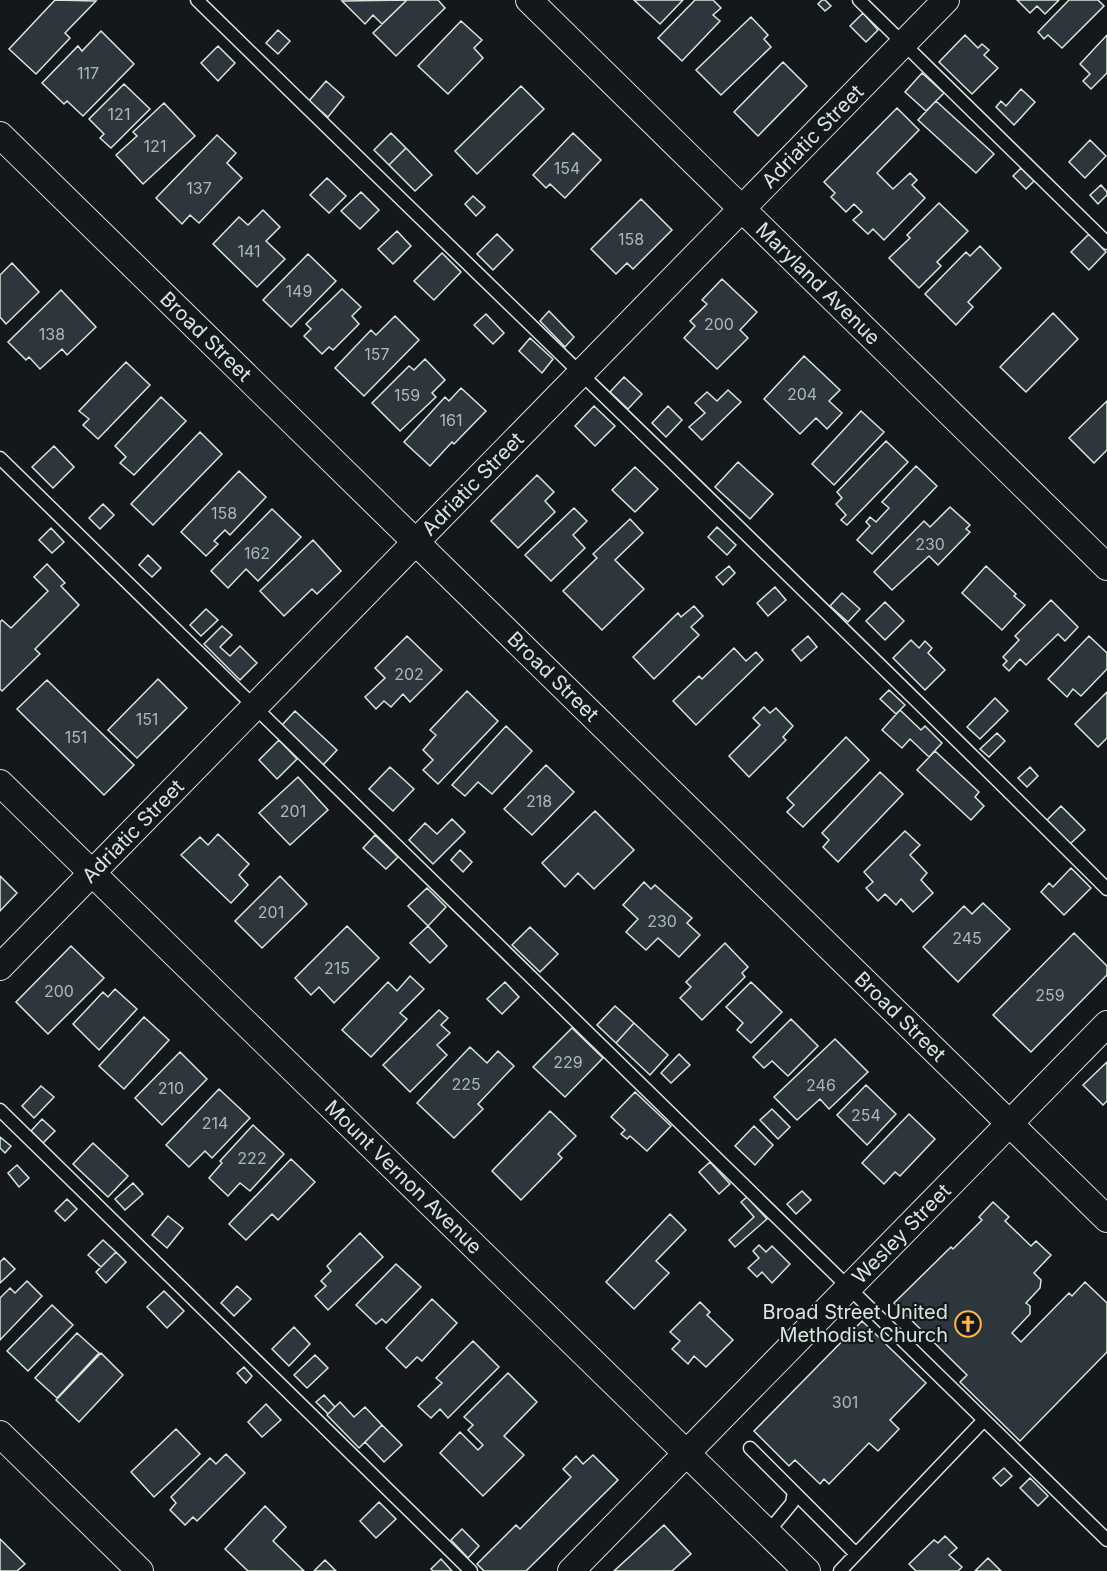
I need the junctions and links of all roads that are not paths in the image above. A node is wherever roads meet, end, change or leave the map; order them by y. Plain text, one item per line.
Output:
1 (197, 0) edge
2 (529, 0) edge
3 (859, 0) edge
4 (946, 0) edge
5 (903, 44) junction
6 (0, 135) edge
7 (742, 208) junction
8 (1107, 243) edge
9 (580, 374) junction
10 (0, 458) edge
11 (417, 541) junction
12 (1107, 567) edge
13 (254, 707) junction
14 (0, 783) edge
15 (92, 873) junction
16 (1107, 890) edge
17 (0, 967) edge
18 (1107, 1024) edge
19 (0, 1110) edge
20 (1009, 1124) junction
21 (1107, 1219) edge
22 (849, 1287) junction
23 (984, 1420) junction
24 (0, 1434) edge
25 (750, 1448) dead end
26 (687, 1452) junction
27 (794, 1492) junction
28 (768, 1533) junction
29 (1107, 1540) edge
30 (856, 1554) junction
31 (140, 1571) edge
32 (471, 1571) edge
33 (571, 1571) edge
34 (807, 1571) edge
35 (840, 1571) edge

1 - 9 lane
2 - 7 street, Maryland Avenue
3 - 5 lane
4 - 5 street, Adriatic Street
5 - 7 street, Adriatic Street
5 - 8 lane
6 - 11 street, Broad Street
7 - 9 street, Adriatic Street
7 - 12 street, Maryland Avenue
9 - 11 street, Adriatic Street
9 - 16 lane
10 - 13 lane
11 - 13 street, Adriatic Street
11 - 20 street, Broad Street
13 - 15 street, Adriatic Street
13 - 22 lane
14 - 15 street, Mount Vernon Avenue
15 - 17 street, Adriatic Street
15 - 26 street, Mount Vernon Avenue
18 - 20 street, Wesley Street
19 - 32 lane
20 - 21 street, Broad Street
20 - 22 street, Wesley Street
22 - 23 lane
22 - 26 street, Wesley Street
23 - 29 lane
23 - 30 lane
24 - 31 street
25 - 27 lane
26 - 28 street, Mount Vernon Avenue
26 - 33 street, Wesley Street
27 - 28 lane
27 - 30 lane
28 - 34 street, Mount Vernon Avenue
30 - 35 lane

